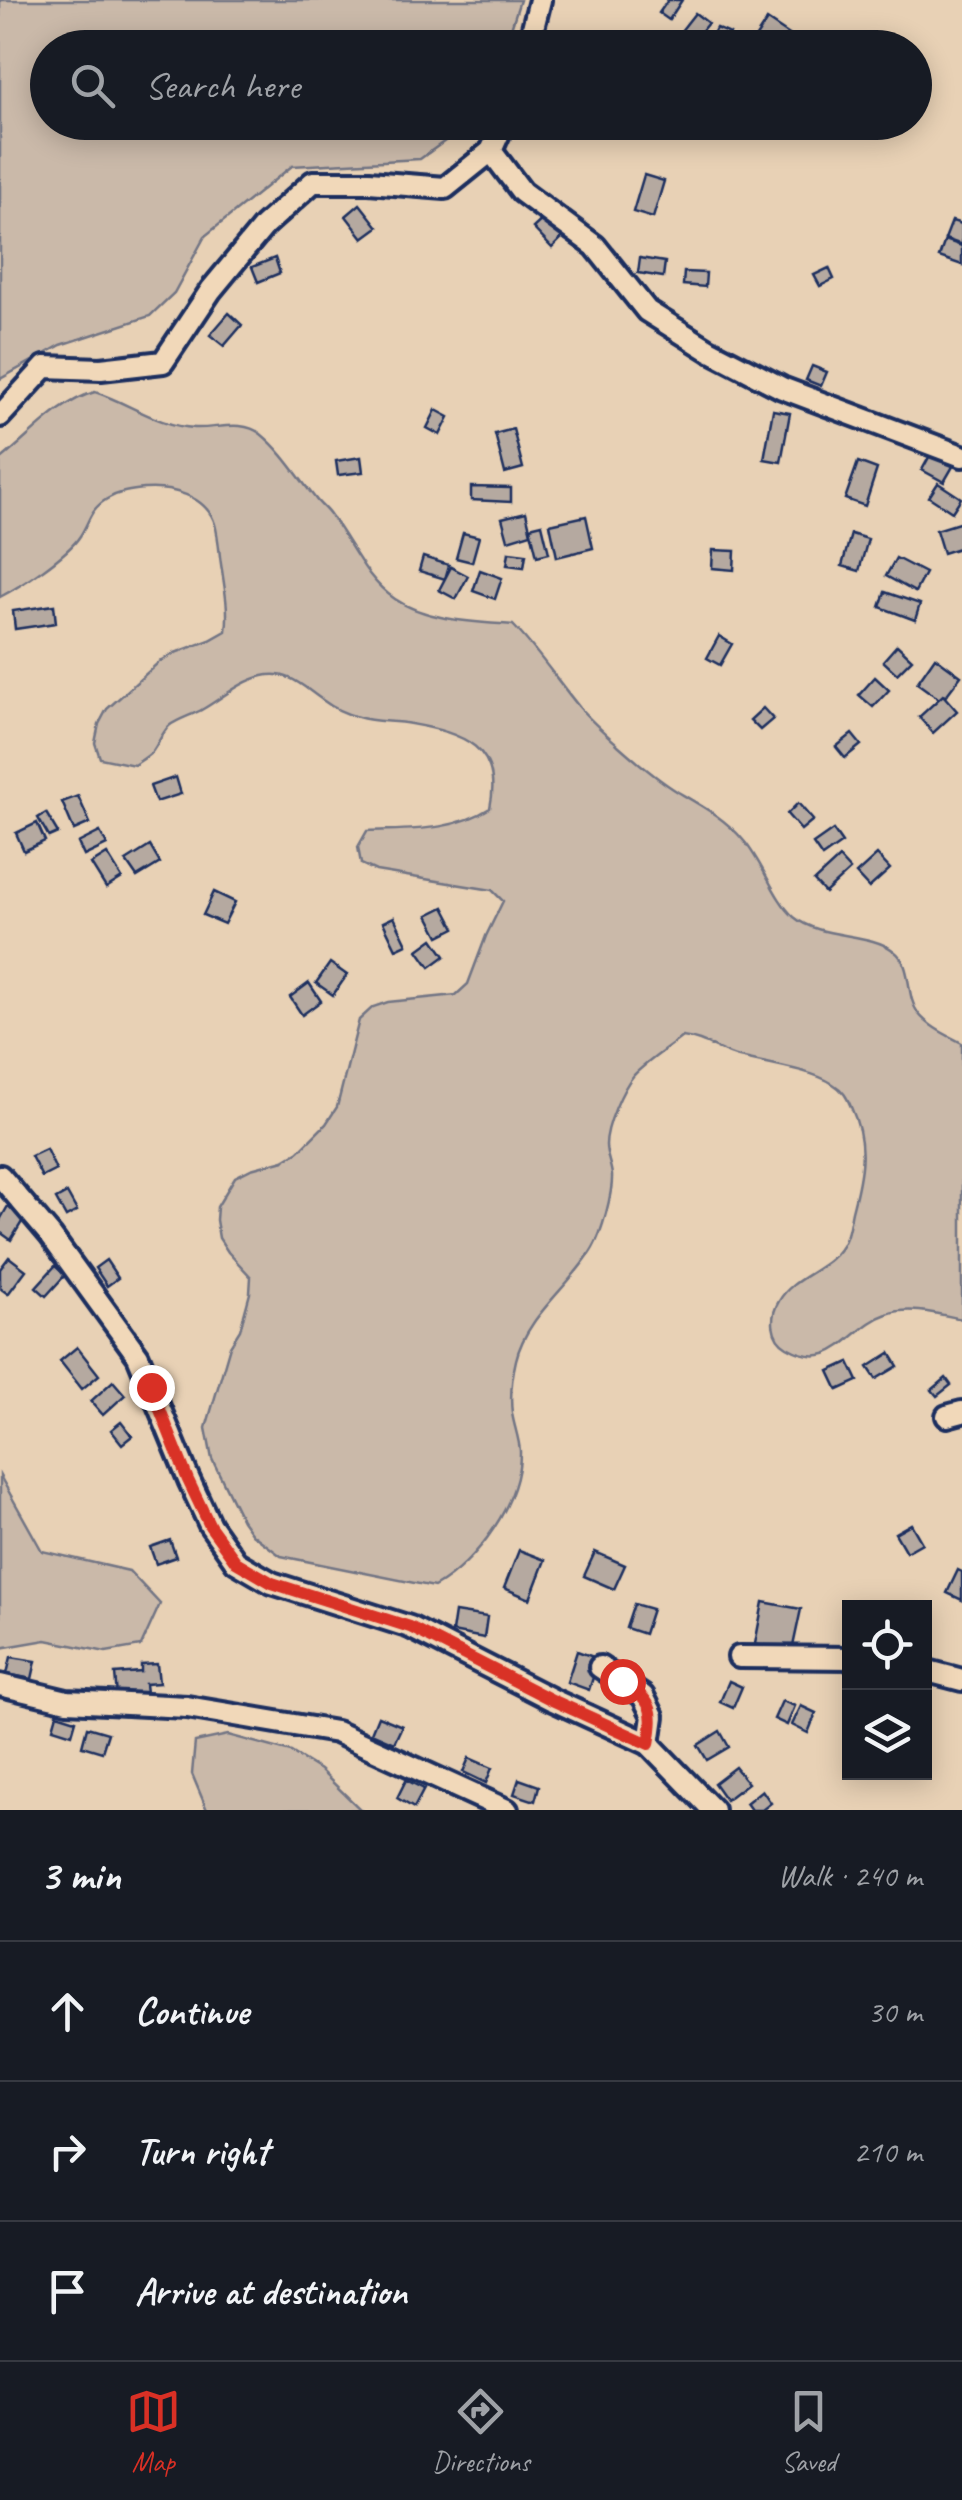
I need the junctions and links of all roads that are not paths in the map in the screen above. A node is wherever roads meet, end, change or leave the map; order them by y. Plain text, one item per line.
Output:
1 (540, 0) edge
2 (532, 30) edge
3 (497, 140) edge
4 (492, 151) junction
5 (0, 416) edge
6 (962, 456) edge
7 (0, 1176) edge
8 (739, 1656) dead end
9 (842, 1658) edge
10 (600, 1667) dead end
11 (932, 1672) edge
12 (962, 1680) edge
13 (0, 1685) edge
14 (649, 1744) junction
15 (507, 1810) edge
16 (713, 1810) edge

1 - 2 street
3 - 4 street
4 - 5 street
4 - 6 street
7 - 14 street
8 - 9 street
10 - 14 street
11 - 12 street
13 - 15 street
14 - 16 street

